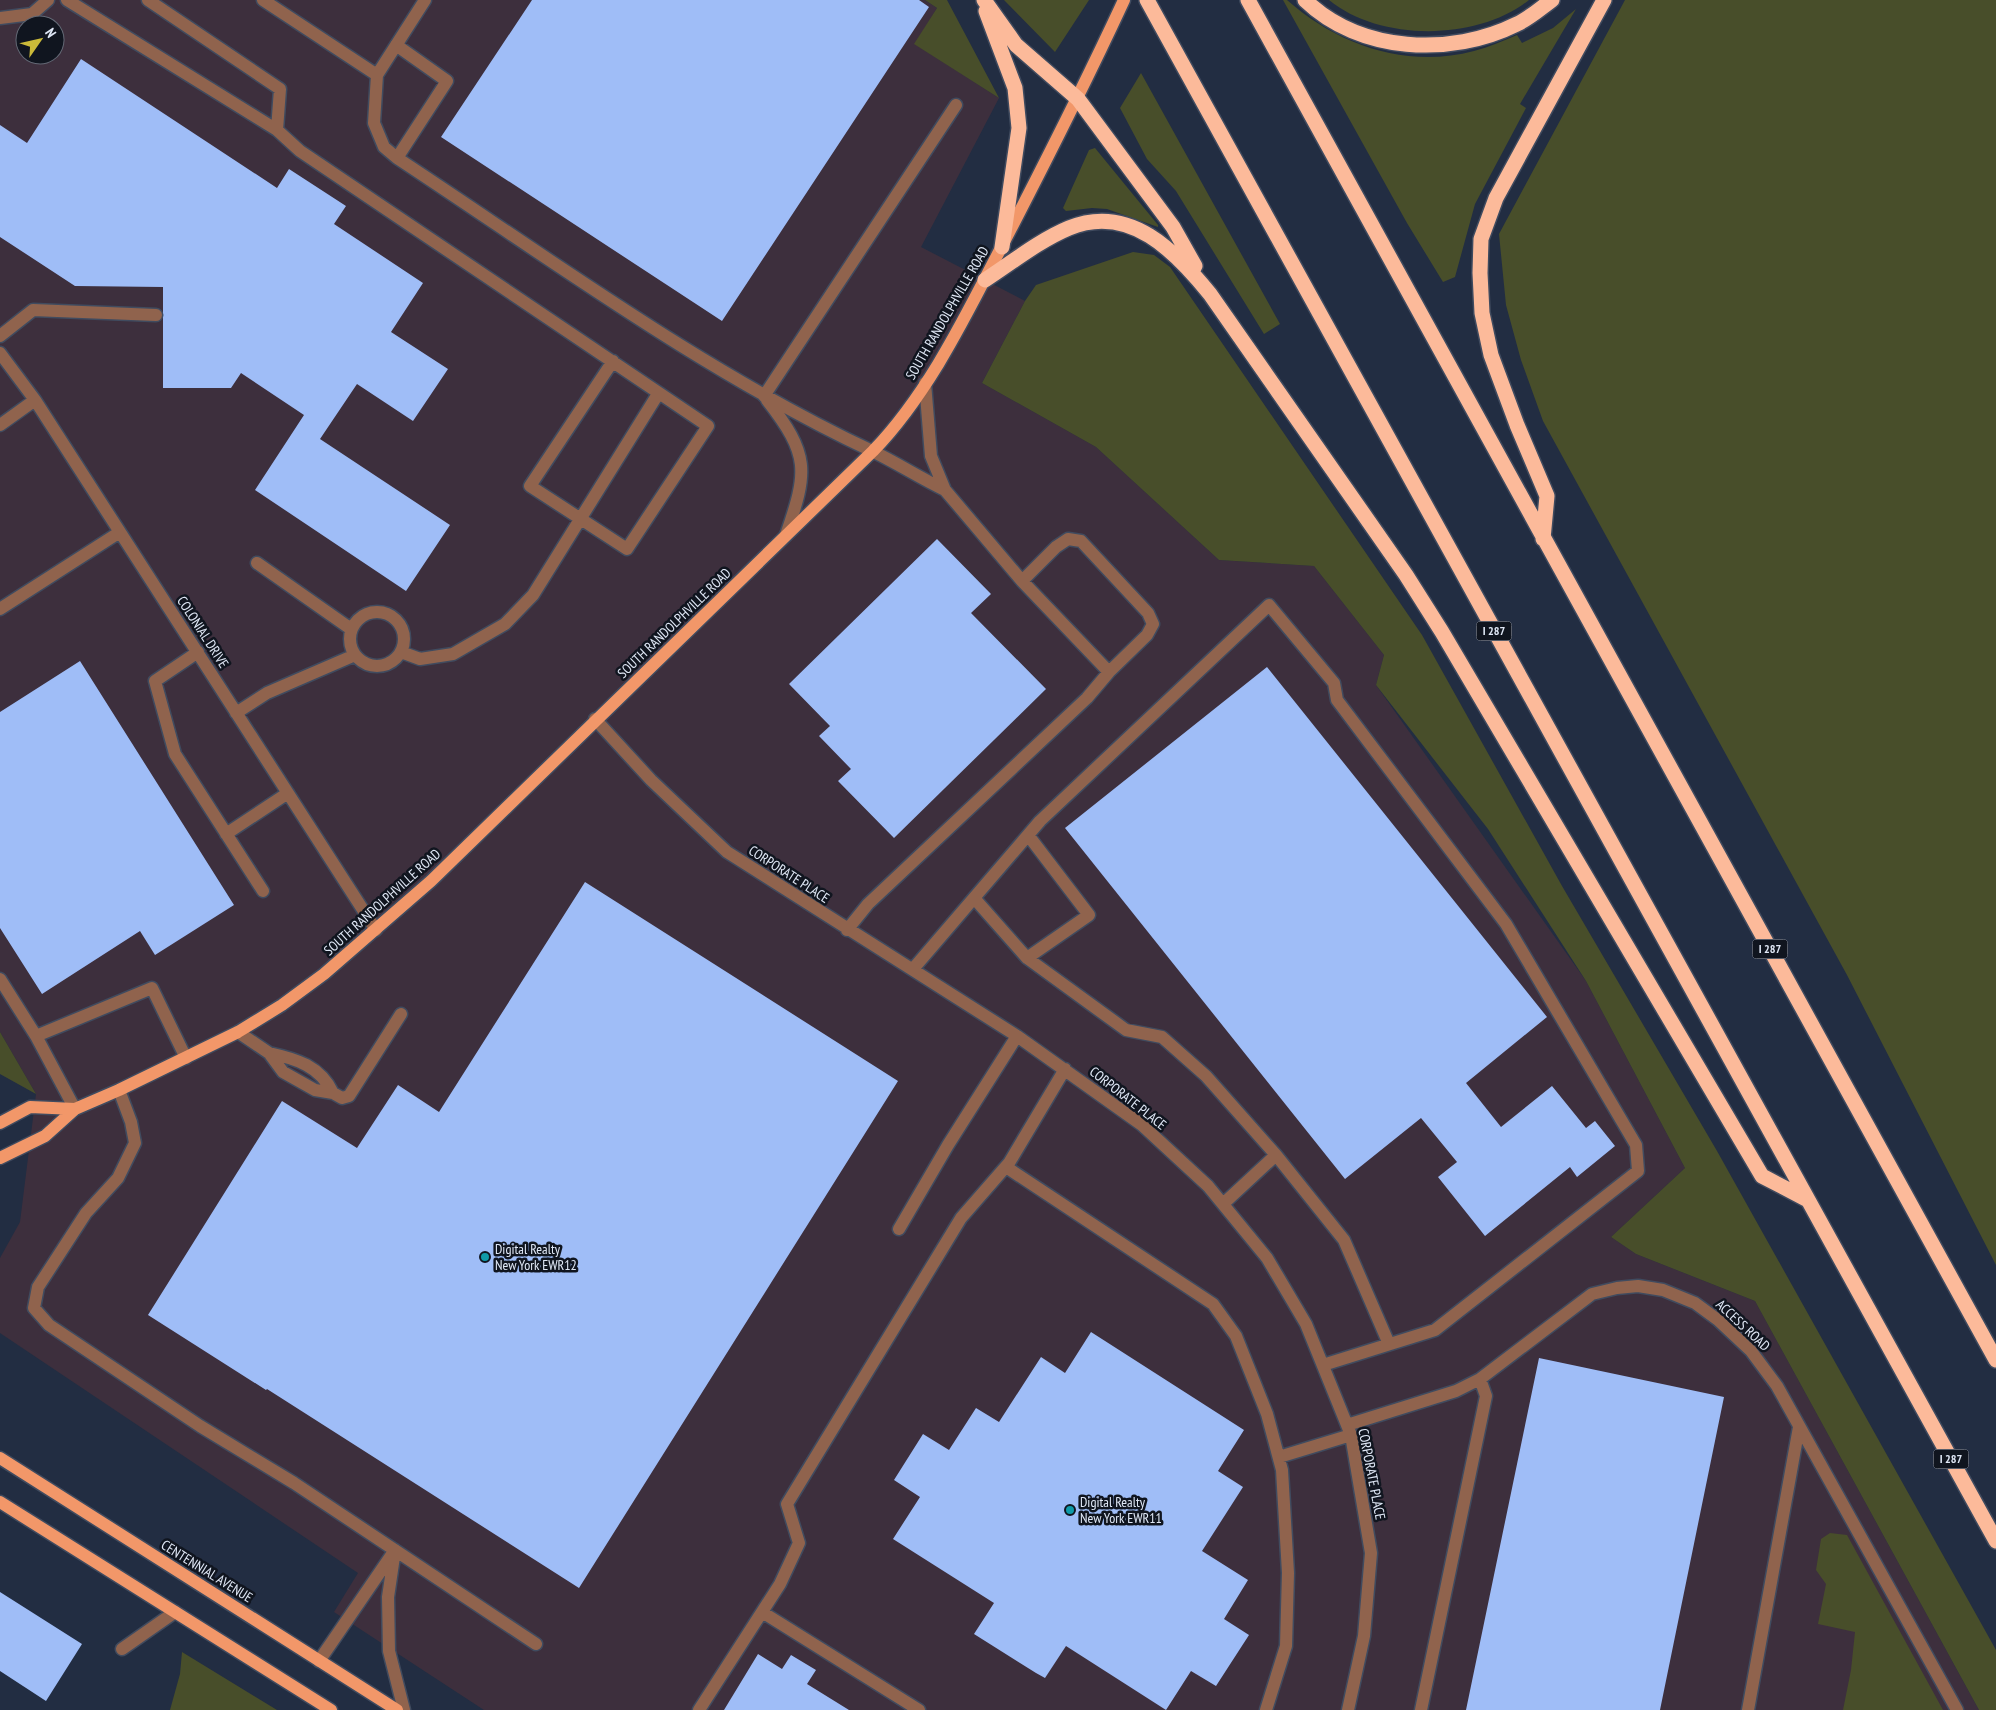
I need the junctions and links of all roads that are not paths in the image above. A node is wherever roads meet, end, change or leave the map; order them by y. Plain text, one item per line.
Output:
1 (48, 0) edge
2 (67, 0) edge
3 (148, 0) edge
4 (263, 0) edge
5 (425, 0) edge
6 (983, 0) edge
7 (1124, 0) edge
8 (1147, 0) edge
9 (1248, 0) edge
10 (1305, 0) edge
11 (1552, 0) edge
12 (1604, 0) edge
13 (0, 18) edge
14 (396, 45) junction
15 (378, 75) junction
16 (1078, 99) junction
17 (956, 105) dead end
18 (277, 130) junction
19 (397, 158) junction
20 (1002, 247) junction
21 (984, 280) junction
22 (1210, 294) junction
23 (156, 315) dead end
24 (0, 336) edge
25 (0, 353) edge
26 (612, 361) junction
27 (925, 383) junction
28 (658, 394) junction
29 (764, 396) junction
30 (35, 400) junction
31 (0, 425) edge
32 (873, 452) junction
33 (945, 490) junction
34 (580, 519) junction
35 (120, 532) junction
36 (786, 535) junction
37 (1543, 539) junction
38 (257, 563) dead end
39 (1022, 581) junction
40 (0, 608) edge
41 (351, 629) junction
42 (198, 652) junction
43 (400, 652) junction
44 (355, 655) junction
45 (1109, 672) junction
46 (236, 713) junction
47 (595, 720) junction
48 (288, 794) junction
49 (226, 834) junction
50 (1028, 835) junction
51 (263, 891) dead end
52 (974, 898) junction
53 (376, 930) junction
54 (847, 930) junction
55 (1026, 958) junction
56 (913, 969) junction
57 (0, 979) edge
58 (401, 1014) dead end
59 (238, 1032) junction
60 (36, 1036) junction
61 (1016, 1036) junction
62 (186, 1058) junction
63 (1065, 1069) junction
64 (119, 1090) junction
65 (75, 1109) junction
66 (0, 1122) edge
67 (1276, 1156) junction
68 (0, 1158) edge
69 (1006, 1166) junction
70 (1808, 1200) junction
71 (1223, 1204) junction
72 (899, 1229) dead end
73 (1389, 1344) junction
74 (1996, 1360) edge
75 (1323, 1364) junction
76 (1480, 1379) junction
77 (1799, 1427) junction
78 (1349, 1430) junction
79 (1279, 1457) junction
80 (0, 1458) edge
81 (0, 1502) edge
82 (1996, 1541) edge
83 (395, 1550) junction
84 (176, 1612) junction
85 (762, 1612) junction
86 (536, 1644) dead end
87 (122, 1649) dead end
88 (319, 1660) junction
89 (331, 1710) edge
90 (397, 1710) edge
91 (404, 1710) edge
92 (698, 1710) edge
93 (919, 1710) edge
94 (1266, 1710) edge
95 (1348, 1710) edge
96 (1421, 1710) edge
97 (1748, 1710) edge
98 (1958, 1710) edge

1 - 13 street
2 - 18 street
3 - 18 street
4 - 15 street
5 - 14 street
6 - 16 highway
6 - 20 highway
7 - 16 main road, SOUTH RANDOLPHVILLE ROAD
8 - 70 highway, I 287
9 - 37 highway, I 287
10 - 11 highway
12 - 37 highway
14 - 15 street
14 - 19 street
15 - 19 street
16 - 20 main road, SOUTH RANDOLPHVILLE ROAD
16 - 22 highway
17 - 29 street
18 - 26 street
19 - 29 street
20 - 21 main road, SOUTH RANDOLPHVILLE ROAD
21 - 22 highway
21 - 27 main road, SOUTH RANDOLPHVILLE ROAD
22 - 70 highway
23 - 24 street
25 - 30 street, COLONIAL DRIVE
26 - 28 street
26 - 34 street
27 - 32 main road, SOUTH RANDOLPHVILLE ROAD
27 - 33 street
28 - 34 street
28 - 34 street
29 - 32 street
29 - 36 street
30 - 31 street
30 - 35 street, COLONIAL DRIVE
32 - 33 street
32 - 36 main road, SOUTH RANDOLPHVILLE ROAD
33 - 39 street
34 - 43 street
35 - 40 street
35 - 42 street, COLONIAL DRIVE
36 - 47 main road, SOUTH RANDOLPHVILLE ROAD
37 - 74 highway, I 287
38 - 41 street
39 - 45 street
39 - 45 street
41 - 43 street
41 - 44 street
42 - 46 street, COLONIAL DRIVE
42 - 49 street
43 - 44 street
44 - 46 street
45 - 54 street
46 - 48 street, COLONIAL DRIVE
47 - 53 main road, SOUTH RANDOLPHVILLE ROAD
47 - 54 street, CORPORATE PLACE
48 - 49 street
48 - 53 street, COLONIAL DRIVE
49 - 51 street
50 - 52 street
50 - 55 street
50 - 73 street
52 - 55 street
52 - 56 street
53 - 59 main road, SOUTH RANDOLPHVILLE ROAD
54 - 56 street, CORPORATE PLACE
55 - 67 street
56 - 61 street, CORPORATE PLACE
57 - 60 street
58 - 59 street
59 - 62 main road, SOUTH RANDOLPHVILLE ROAD
60 - 62 street
60 - 65 street
61 - 63 street, CORPORATE PLACE
61 - 72 street
62 - 64 main road, SOUTH RANDOLPHVILLE ROAD
63 - 69 street
63 - 71 street, CORPORATE PLACE
64 - 65 main road, SOUTH RANDOLPHVILLE ROAD
64 - 83 street
65 - 66 main road, SOUTH RANDOLPHVILLE ROAD
65 - 68 main road, SOUTH RANDOLPHVILLE ROAD
67 - 71 street
67 - 73 street
69 - 79 street
69 - 85 street
70 - 82 highway, I 287
71 - 75 street, CORPORATE PLACE
73 - 75 street
75 - 78 street, CORPORATE PLACE
76 - 77 street, ACCESS ROAD
76 - 78 street, ACCESS ROAD
76 - 96 street
77 - 97 street
77 - 98 street, ACCESS ROAD
78 - 79 street, ACCESS ROAD
78 - 95 street, CORPORATE PLACE
79 - 94 street
80 - 88 main road, CENTENNIAL AVENUE
81 - 84 main road
83 - 86 street
83 - 88 street
83 - 91 street
84 - 87 street
84 - 89 main road
85 - 92 street
85 - 93 street
88 - 90 main road, CENTENNIAL AVENUE

